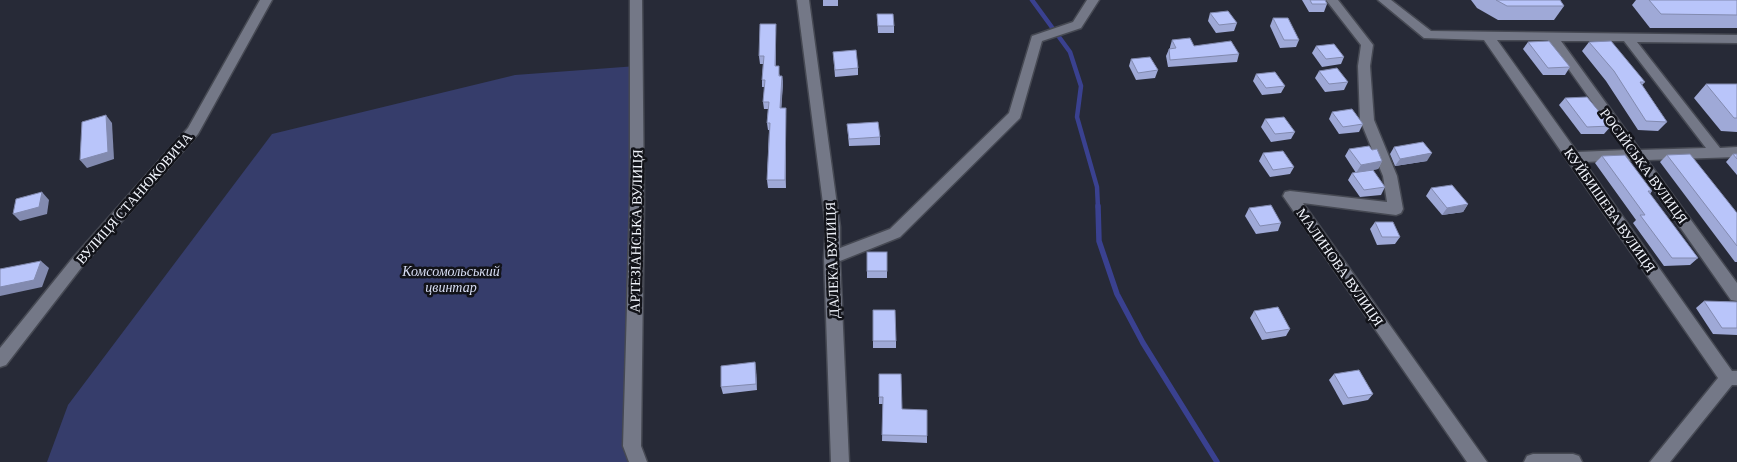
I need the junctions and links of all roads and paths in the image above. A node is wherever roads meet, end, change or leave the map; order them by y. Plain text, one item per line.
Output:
1 (266, 0) edge
2 (636, 0) edge
3 (803, 0) edge
4 (1092, 0) edge
5 (1332, 0) edge
6 (1384, 0) edge
7 (1487, 36) junction
8 (1551, 36) junction
9 (1627, 37) junction
10 (1737, 39) edge
11 (1717, 152) junction
12 (1737, 152) edge
13 (1637, 155) junction
14 (1574, 158) junction
15 (832, 258) junction
16 (1737, 295) edge
17 (0, 360) edge
18 (1732, 378) edge
19 (638, 462) edge
20 (840, 462) edge
21 (1478, 462) edge
22 (1534, 462) edge
23 (1573, 462) edge
24 (1659, 462) edge

1 - 17 street, ВУЛИЦЯ СТАНЮКОВИЧА
2 - 19 street, АРТЕЗІАНСЬКА ВУЛИЦЯ
3 - 15 street, ДАЛЕКА ВУЛИЦЯ
4 - 15 street
5 - 21 street, МАЛИНОВА ВУЛИЦЯ
6 - 7 street
7 - 8 street
7 - 14 street, КУЙБИШЕВА ВУЛИЦЯ
8 - 9 street
8 - 13 street, РОСІЙСЬКА ВУЛИЦЯ
9 - 10 street
9 - 11 street
11 - 12 street
11 - 13 street
13 - 14 street
13 - 16 street, РОСІЙСЬКА ВУЛИЦЯ
14 - 18 street, КУЙБИШЕВА ВУЛИЦЯ
15 - 20 street, ДАЛЕКА ВУЛИЦЯ
18 - 24 street
22 - 23 street

